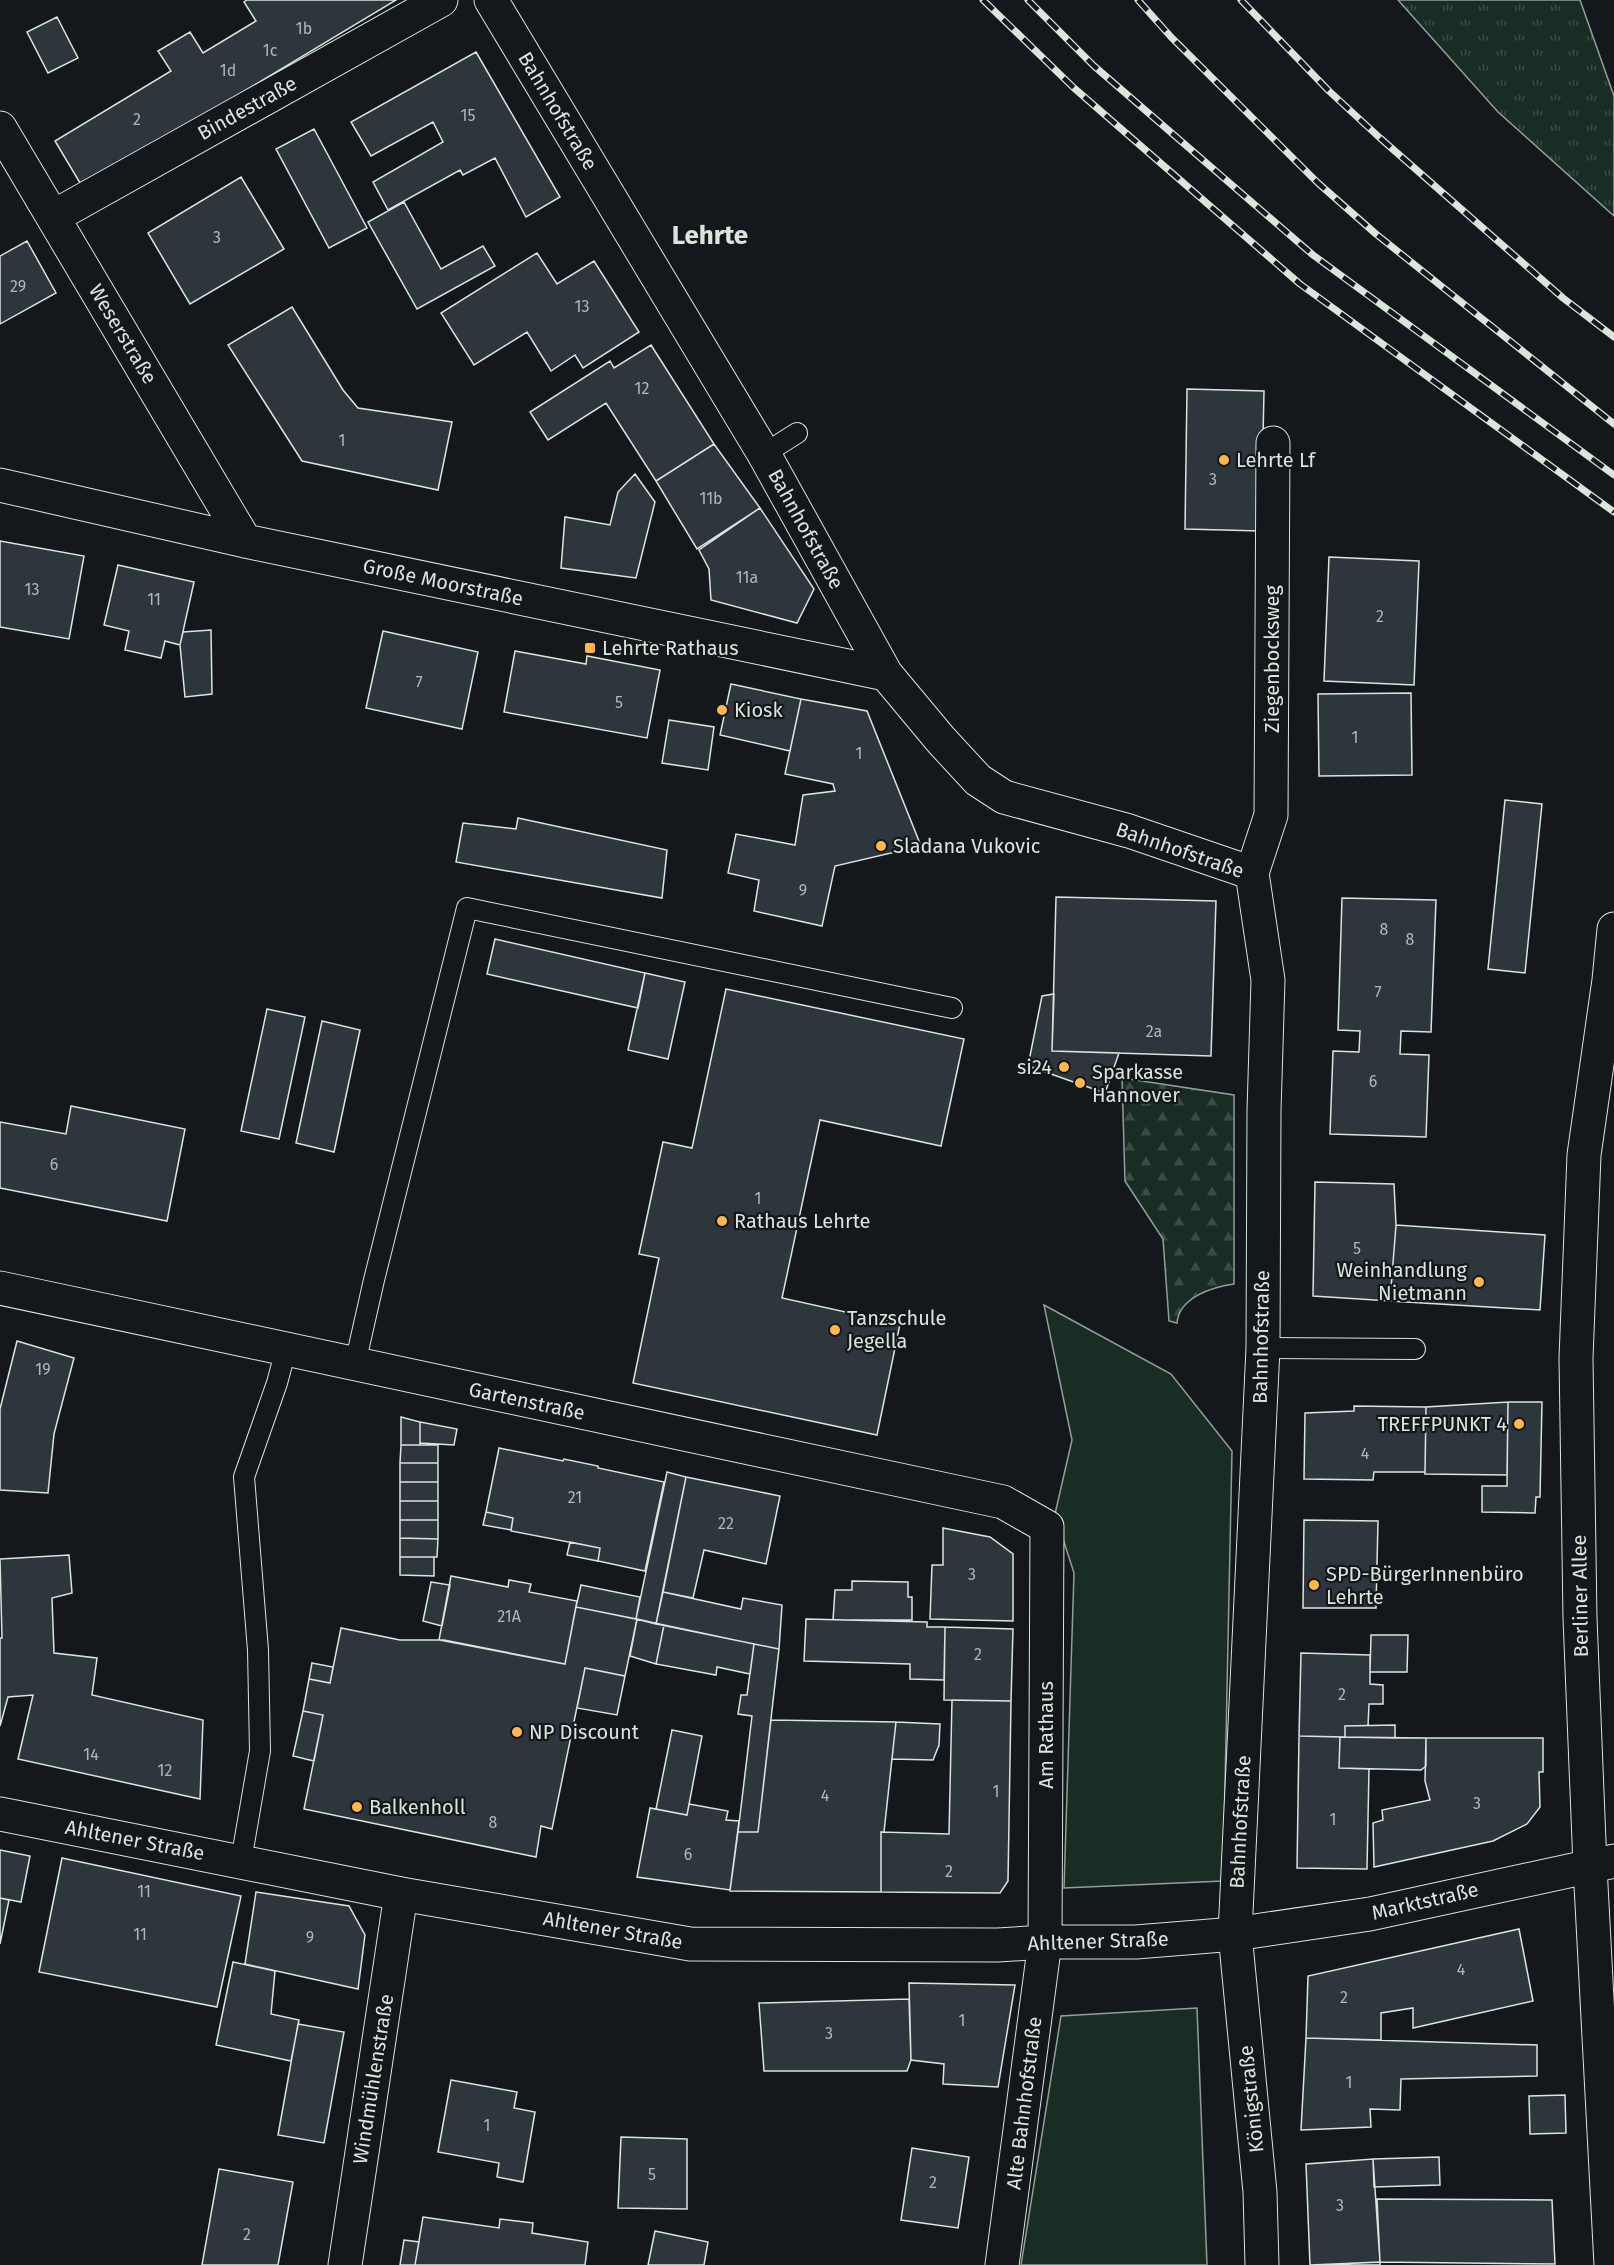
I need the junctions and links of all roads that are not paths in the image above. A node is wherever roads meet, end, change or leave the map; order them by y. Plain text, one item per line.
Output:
1 (441, 0) edge
2 (492, 0) edge
3 (0, 128) edge
4 (53, 217) junction
5 (796, 433) dead end
6 (1273, 443) dead end
7 (764, 453) junction
8 (0, 485) edge
9 (245, 540) junction
10 (886, 674) junction
11 (1252, 873) junction
12 (1614, 929) edge
13 (952, 1008) dead end
14 (0, 1288) edge
15 (1263, 1348) junction
16 (286, 1349) junction
17 (1415, 1349) dead end
18 (355, 1364) junction
19 (1047, 1527) joint
20 (0, 1814) edge
21 (242, 1861) junction
22 (1602, 1863) edge
23 (401, 1894) junction
24 (1235, 1934) junction
25 (1045, 1942) junction
26 (345, 2265) edge
27 (1002, 2265) edge
28 (1262, 2265) edge
29 (1611, 2265) edge

1 - 4 street, Bindestraße
2 - 7 street, Bahnhofstraße
3 - 4 street, Weserstraße
4 - 9 street, Weserstraße
5 - 7 lane
6 - 11 street, Ziegenbocksweg
7 - 10 street, Bahnhofstraße
8 - 9 street, Große Moorstraße
9 - 10 street, Große Moorstraße
10 - 11 street, Bahnhofstraße
11 - 15 street, Bahnhofstraße
12 - 22 street, Berliner Allee
13 - 18 lane
14 - 16 street, Gartenstraße
15 - 17 lane
15 - 24 street, Bahnhofstraße
16 - 18 street, Gartenstraße
16 - 21 lane
18 - 19 street, Gartenstraße
19 - 25 street, Am Rathaus
20 - 21 street, Ahltener Straße
21 - 23 street, Ahltener Straße
22 - 24 street, Marktstraße
22 - 29 street, Berliner Allee
23 - 25 street, Ahltener Straße
23 - 26 street, Windmühlenstraße
24 - 25 street, Ahltener Straße
24 - 28 street, Königstraße
25 - 27 street, Alte Bahnhofstraße

